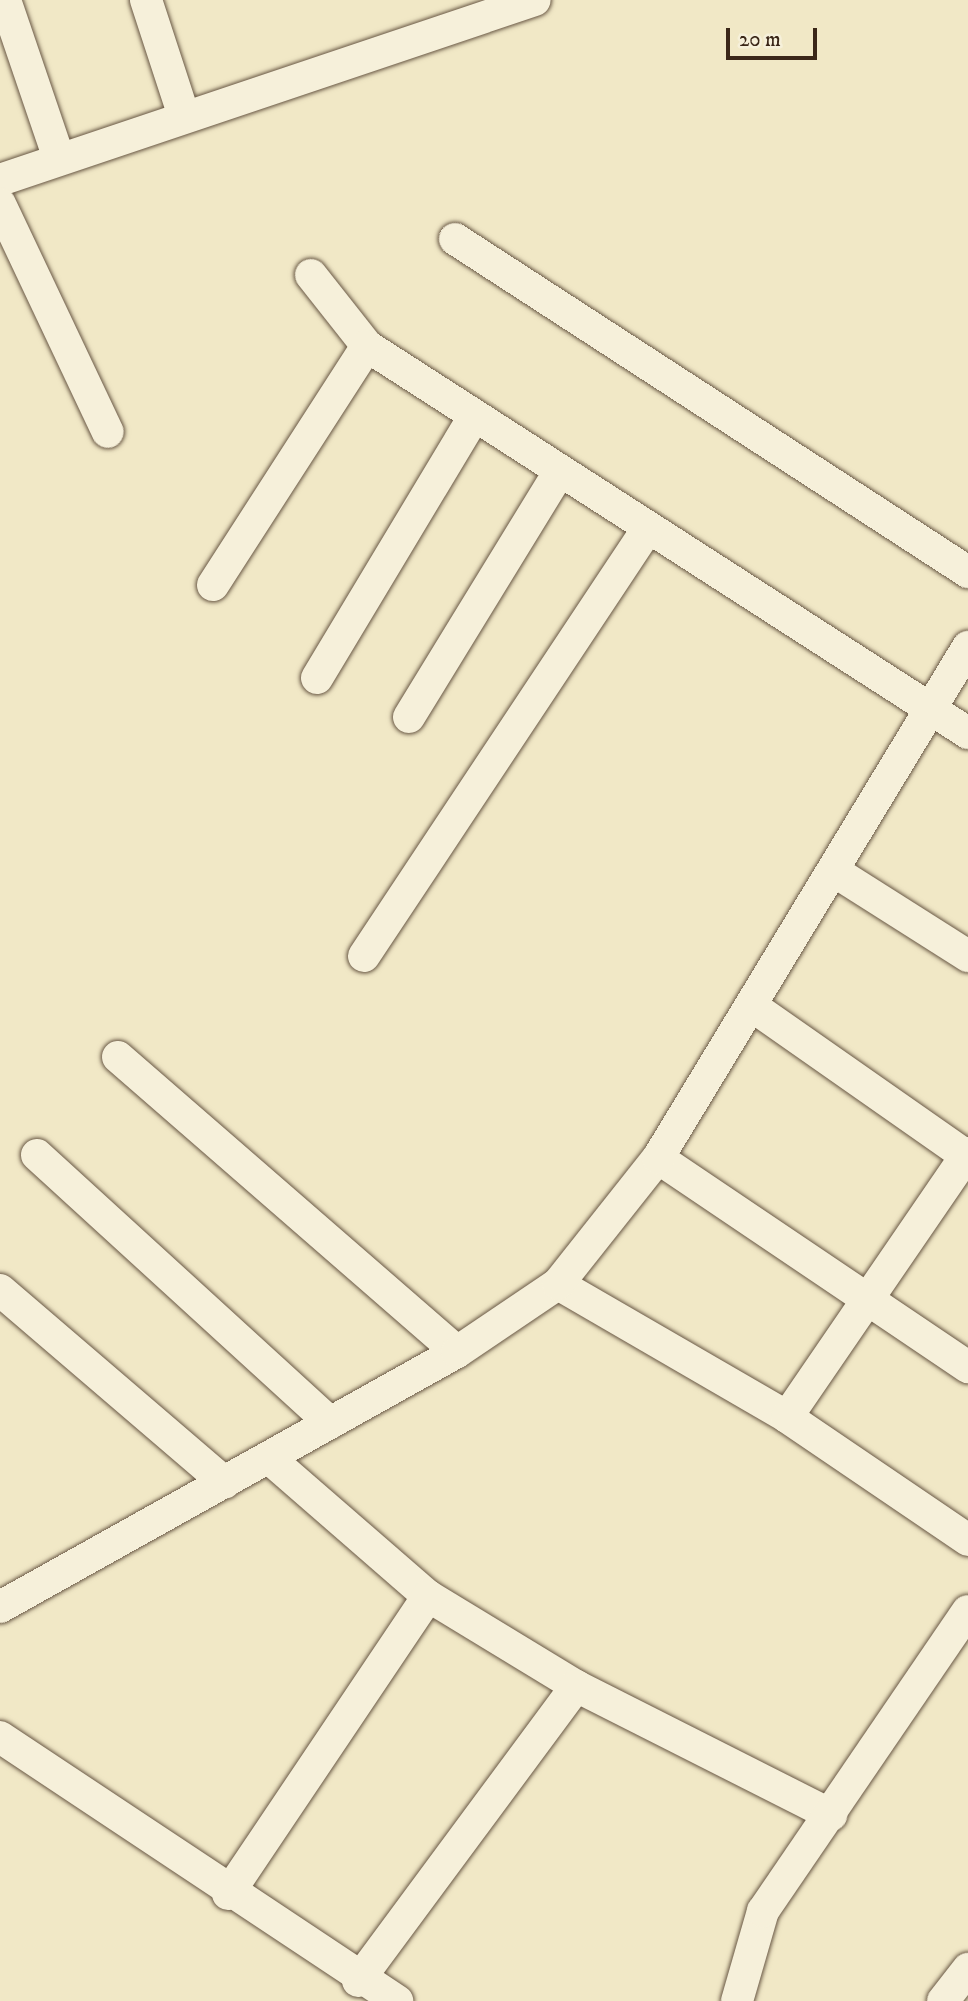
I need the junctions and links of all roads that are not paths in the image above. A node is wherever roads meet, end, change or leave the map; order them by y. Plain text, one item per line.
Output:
1 (5, 0) edge
2 (146, 0) edge
3 (535, 0) edge
4 (184, 116) junction
5 (58, 156) junction
6 (0, 180) edge
7 (0, 204) edge
8 (455, 239) dead end
9 (311, 275) dead end
10 (367, 346) junction
11 (474, 416) junction
12 (108, 432) dead end
13 (560, 471) junction
14 (648, 528) junction
15 (968, 572) edge
16 (213, 585) dead end
17 (968, 647) edge
18 (317, 678) dead end
19 (931, 710) junction
20 (409, 717) dead end
21 (968, 733) edge
22 (834, 871) junction
23 (364, 956) dead end
24 (968, 956) edge
25 (752, 1006) junction
26 (118, 1057) dead end
27 (37, 1155) dead end
28 (967, 1155) edge
29 (658, 1158) junction
30 (558, 1283) junction
31 (0, 1290) edge
32 (867, 1297) junction
33 (457, 1352) junction
34 (968, 1367) edge
35 (787, 1417) junction
36 (330, 1423) junction
37 (269, 1458) junction
38 (225, 1483) junction
39 (968, 1540) edge
40 (428, 1596) junction
41 (0, 1607) edge
42 (968, 1611) edge
43 (576, 1686) junction
44 (0, 1737) edge
45 (831, 1815) junction
46 (228, 1894) junction
47 (968, 1969) edge
48 (358, 1981) junction
49 (397, 2001) edge
50 (737, 2001) edge
51 (943, 2001) edge

1 - 5 street
2 - 4 street
3 - 4 street
4 - 5 street
5 - 6 street
7 - 12 street
8 - 15 street
9 - 10 street
10 - 11 street
10 - 16 street
11 - 13 street
11 - 18 street
13 - 14 street
13 - 20 street
14 - 19 street
14 - 23 street
17 - 19 street
19 - 21 street
19 - 22 street
22 - 24 street
22 - 25 street
25 - 28 street
25 - 29 street
26 - 33 street
27 - 36 street
28 - 32 street
29 - 30 street
29 - 32 street
30 - 33 street
30 - 35 street
31 - 38 street
32 - 34 street
32 - 35 street
33 - 36 street
35 - 39 street
36 - 37 street
37 - 38 street
37 - 40 street
38 - 41 street
40 - 43 street
40 - 46 street
42 - 45 street
43 - 45 street
43 - 48 street
44 - 46 street
45 - 50 street
46 - 48 street
47 - 51 street
48 - 49 street

